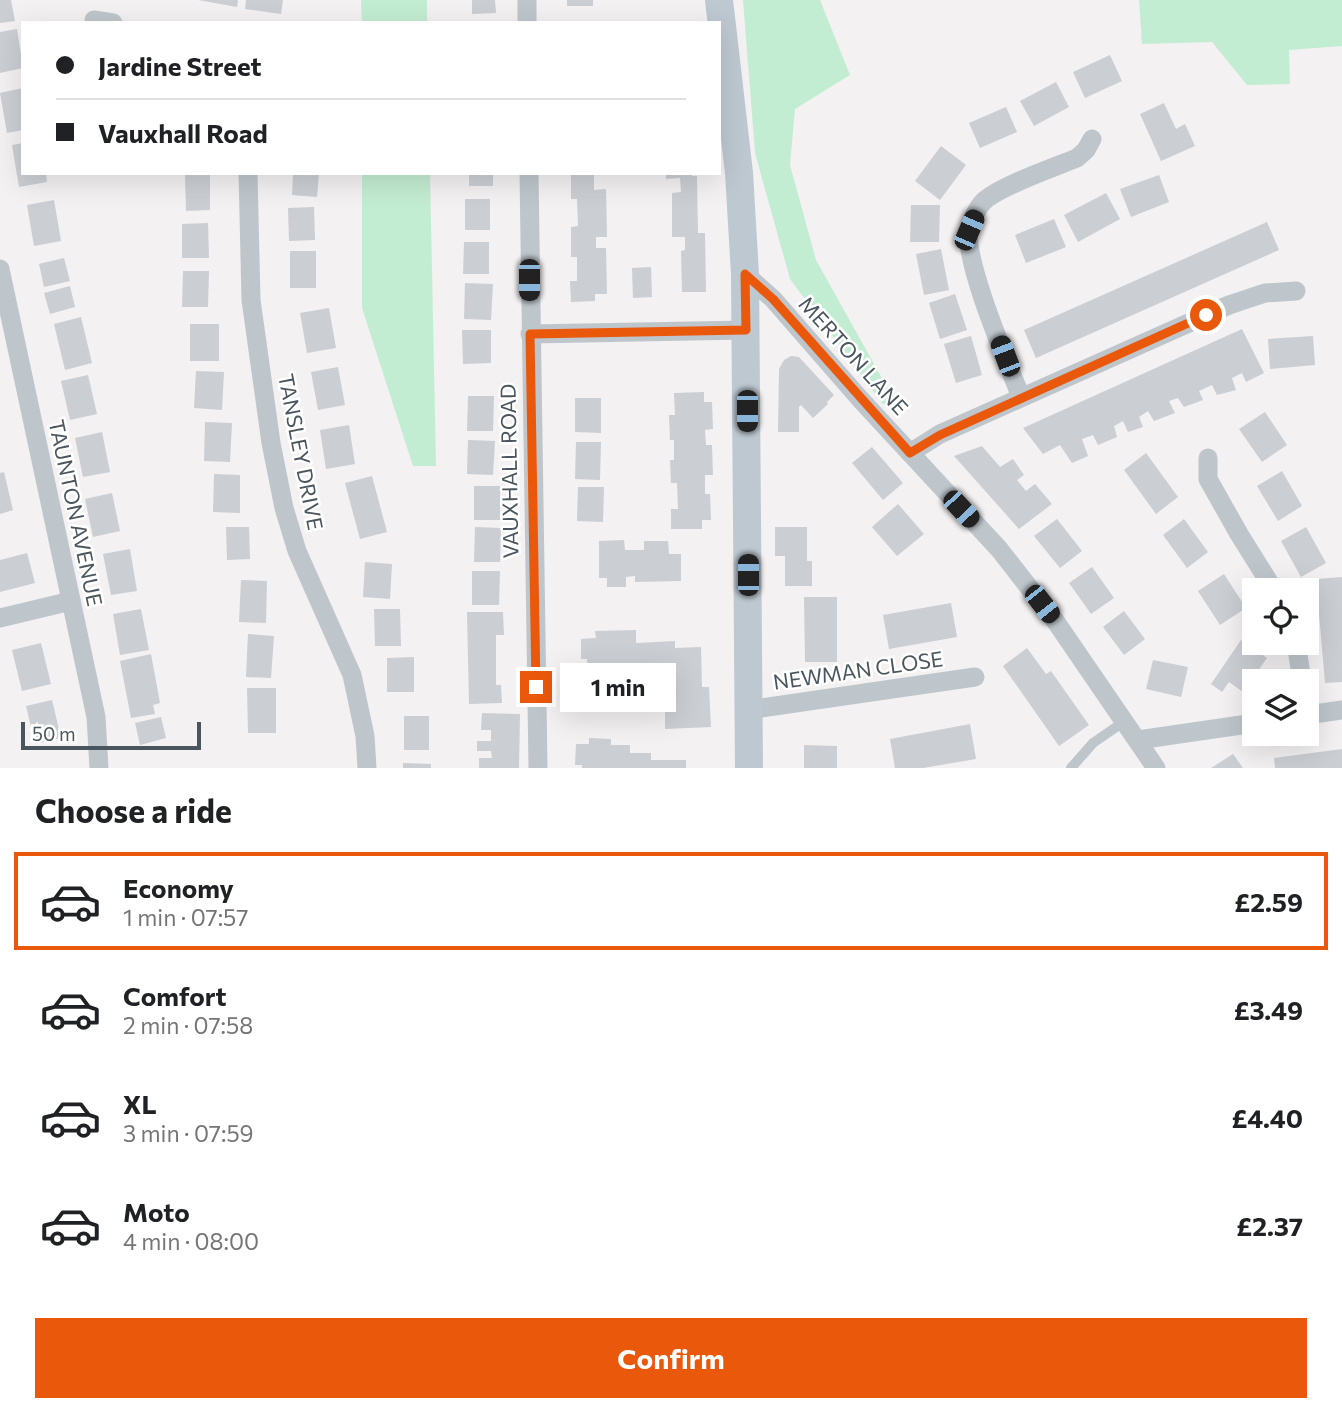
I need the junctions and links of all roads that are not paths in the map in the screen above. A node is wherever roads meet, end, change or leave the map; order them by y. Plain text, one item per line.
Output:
1 (527, 0) edge
2 (719, 0) edge
3 (527, 21) edge
4 (720, 21) edge
5 (721, 32) edge
6 (726, 111) edge
7 (1092, 139) dead end
8 (248, 175) edge
9 (529, 175) edge
10 (745, 274) junction
11 (1, 281) edge
12 (1296, 291) dead end
13 (746, 330) junction
14 (530, 334) junction
15 (1021, 397) junction
16 (910, 453) junction
17 (1208, 458) dead end
18 (1266, 578) edge
19 (71, 601) junction
20 (0, 618) edge
21 (975, 677) dead end
22 (748, 710) junction
23 (1342, 710) edge
24 (1319, 713) edge
25 (1125, 721) junction
26 (1242, 725) edge
27 (1138, 740) junction
28 (99, 768) edge
29 (367, 768) edge
30 (538, 768) edge
31 (749, 768) edge
32 (1071, 768) edge
33 (1156, 768) edge

1 - 3 street
2 - 4 street
5 - 6 street
6 - 10 street
7 - 15 street
8 - 29 street, TANSLEY DRIVE
9 - 14 street, VAUXHALL ROAD
10 - 13 street
10 - 16 street, MERTON LANE
11 - 19 street, TAUNTON AVENUE
12 - 15 street
13 - 14 street
13 - 22 street
14 - 30 street, VAUXHALL ROAD
15 - 16 street
16 - 25 street, MERTON LANE
17 - 18 street
19 - 20 street
19 - 28 street, TAUNTON AVENUE
21 - 22 street, NEWMAN CLOSE
22 - 31 street
23 - 24 street
25 - 27 street, MERTON LANE
25 - 32 lane
26 - 27 street
27 - 33 street, MERTON LANE

